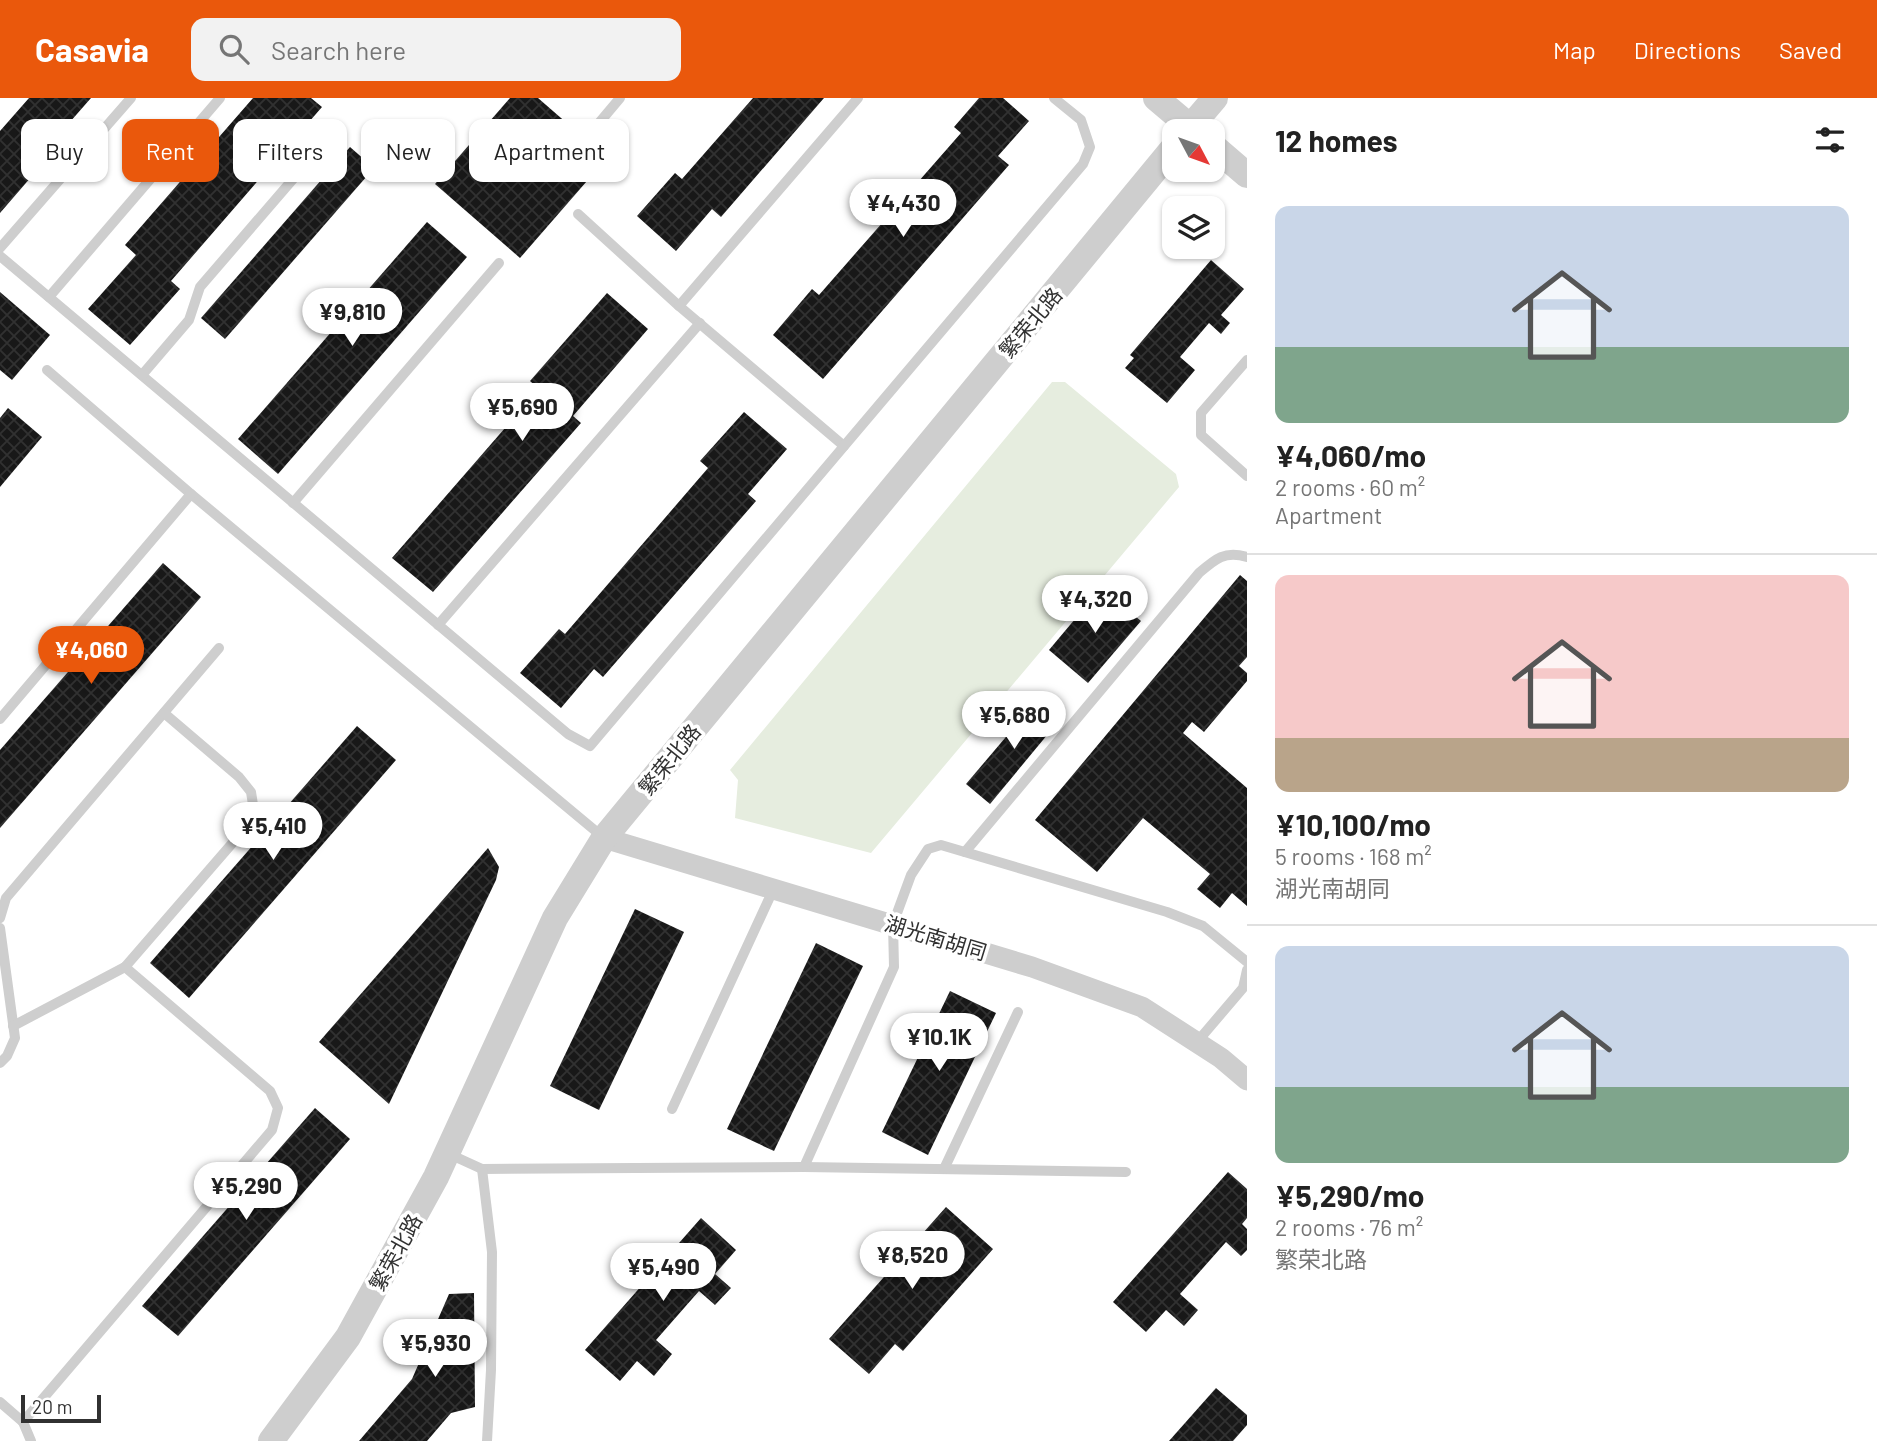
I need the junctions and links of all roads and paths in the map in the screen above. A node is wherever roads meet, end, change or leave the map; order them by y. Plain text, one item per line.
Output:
1 (131, 98) edge
2 (220, 98) edge
3 (620, 98) edge
4 (858, 98) edge
5 (1054, 98) edge
6 (1156, 98) edge
7 (1215, 98) edge
8 (602, 119) edge
9 (1174, 119) edge
10 (1199, 119) edge
11 (1225, 156) edge
12 (1162, 164) edge
13 (1247, 175) edge
14 (290, 182) edge
15 (578, 214) dead end
16 (0, 248) edge
17 (0, 256) edge
18 (499, 263) dead end
19 (49, 297) junction
20 (680, 306) junction
21 (700, 323) junction
22 (1247, 360) edge
23 (47, 370) dead end
24 (142, 375) junction
25 (844, 446) junction
26 (1247, 477) edge
27 (191, 494) junction
28 (293, 503) junction
29 (1247, 557) edge
30 (438, 625) junction
31 (219, 649) dead end
32 (164, 713) junction
33 (0, 719) edge
34 (604, 838) junction
35 (965, 852) junction
36 (774, 888) junction
37 (0, 918) edge
38 (893, 924) junction
39 (0, 928) edge
40 (1247, 962) edge
41 (125, 967) junction
42 (1247, 970) edge
43 (1018, 1012) dead end
44 (13, 1026) junction
45 (1197, 1042) junction
46 (0, 1063) edge
47 (1247, 1080) edge
48 (672, 1110) dead end
49 (447, 1153) junction
50 (804, 1167) junction
51 (482, 1169) junction
52 (944, 1169) junction
53 (1126, 1172) dead end
54 (0, 1402) edge
55 (23, 1422) junction
56 (31, 1441) edge
57 (271, 1441) edge
58 (488, 1441) edge

1 - 16 lane
2 - 19 lane
3 - 8 lane
4 - 20 lane
5 - 25 lane
6 - 9 street
7 - 10 street, 繁荣北路
11 - 13 street
12 - 34 street, 繁荣北路
14 - 24 lane
15 - 20 lane
17 - 19 lane
18 - 28 lane
19 - 24 lane
20 - 21 lane
21 - 25 lane
21 - 30 lane
22 - 26 lane
23 - 27 lane
24 - 28 lane
25 - 30 lane
27 - 33 lane
27 - 34 lane
28 - 30 lane
29 - 35 lane
31 - 32 lane
32 - 37 lane
32 - 41 lane
34 - 36 street, 湖光南胡同
34 - 49 street, 繁荣北路
35 - 38 lane
35 - 40 lane
36 - 38 street, 湖光南胡同
36 - 48 lane
38 - 45 street, 湖光南胡同
38 - 50 lane
39 - 44 lane
41 - 44 lane
41 - 55 lane
42 - 45 lane
43 - 52 lane
44 - 46 lane
45 - 47 street, 湖光南胡同
49 - 51 lane
49 - 57 street, 繁荣北路
50 - 51 lane
50 - 52 lane
51 - 58 lane
52 - 53 lane
54 - 55 lane
55 - 56 lane

